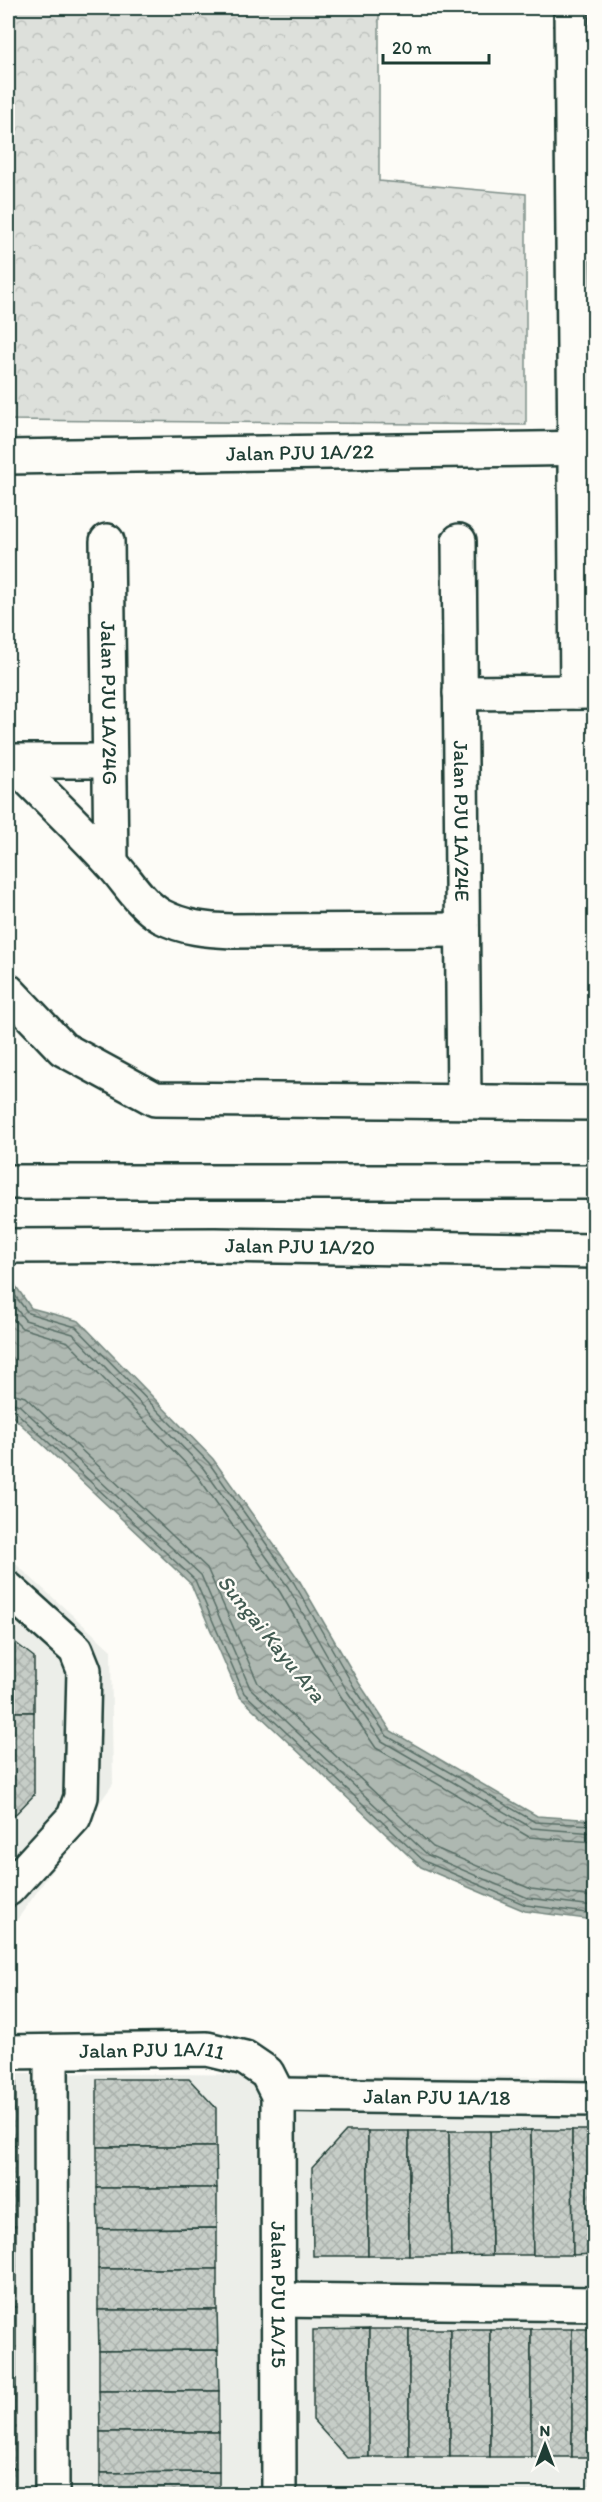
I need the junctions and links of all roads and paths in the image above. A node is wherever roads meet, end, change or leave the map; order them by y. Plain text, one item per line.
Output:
1 (571, 8) edge
2 (584, 211) edge
3 (585, 449) edge
4 (8, 457) edge
5 (107, 541) dead end
6 (459, 541) dead end
7 (586, 692) edge
8 (460, 693) junction
9 (9, 761) edge
10 (108, 761) junction
11 (111, 863) junction
12 (462, 930) junction
13 (8, 991) edge
14 (464, 1102) junction
15 (594, 1103) edge
16 (8, 1182) edge
17 (594, 1182) edge
18 (8, 1246) edge
19 (594, 1251) edge
20 (8, 1589) edge
21 (8, 1889) edge
22 (8, 2052) edge
23 (51, 2052) junction
24 (278, 2095) junction
25 (594, 2099) edge
26 (279, 2300) junction
27 (594, 2304) edge
28 (52, 2494) edge
29 (279, 2494) edge

1 - 2 street
2 - 3 street
3 - 4 street, Jalan PJU 1A/22
3 - 7 street
5 - 10 street, Jalan PJU 1A/24G
6 - 8 street, Jalan PJU 1A/24E
7 - 8 street
8 - 12 street, Jalan PJU 1A/24E
9 - 10 street
9 - 11 street
10 - 11 street, Jalan PJU 1A/24G
11 - 12 street
12 - 14 street, Jalan PJU 1A/24E
13 - 14 street
14 - 15 street
16 - 17 street
18 - 19 street, Jalan PJU 1A/20
20 - 21 street
22 - 23 street, Jalan PJU 1A/11
23 - 24 street, Jalan PJU 1A/11
23 - 28 street
24 - 25 street, Jalan PJU 1A/18
24 - 26 street, Jalan PJU 1A/15
26 - 27 street
26 - 29 street, Jalan PJU 1A/15

